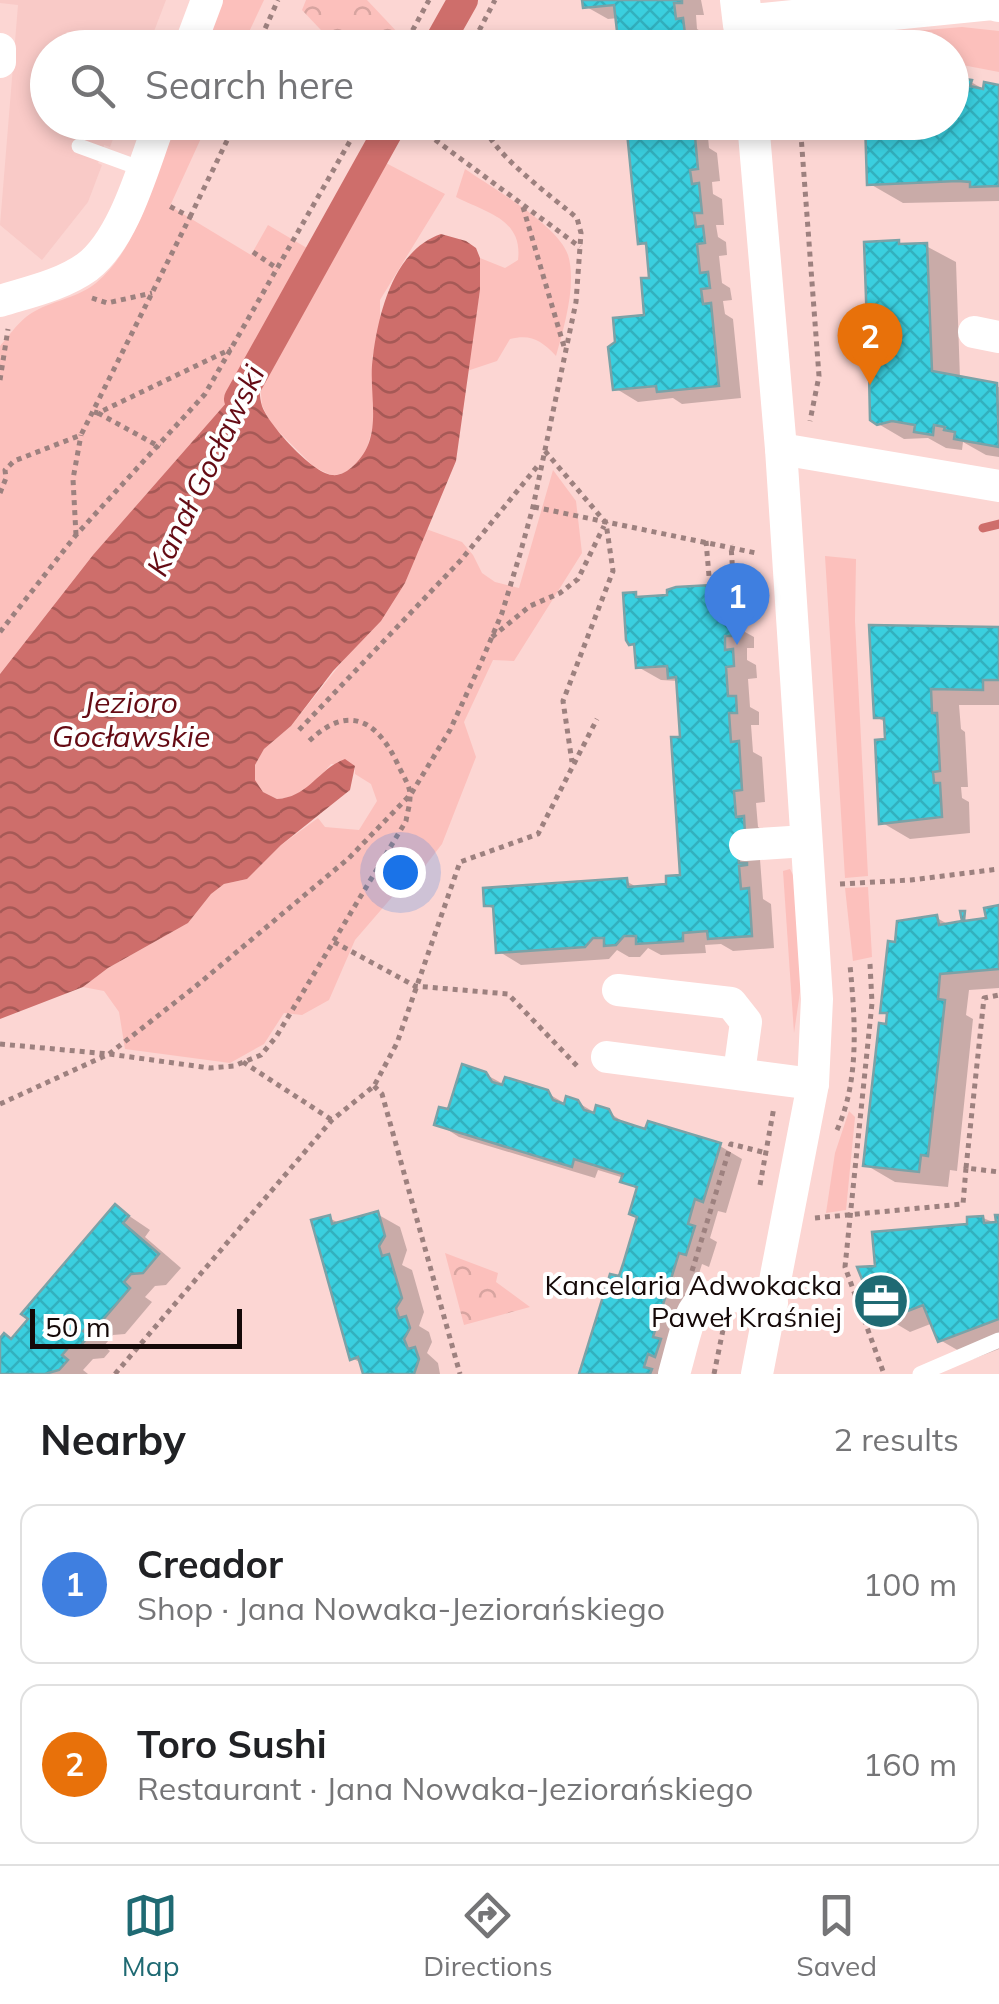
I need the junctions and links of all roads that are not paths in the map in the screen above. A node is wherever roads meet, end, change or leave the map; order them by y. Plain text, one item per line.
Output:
1 (207, 0) edge
2 (999, 2) edge
3 (743, 24) edge
4 (196, 30) edge
5 (0, 49) edge
6 (0, 62) edge
7 (153, 140) edge
8 (754, 140) edge
9 (79, 146) dead end
10 (142, 169) junction
11 (4, 312) edge
12 (780, 449) junction
13 (999, 486) edge
14 (806, 841) junction
15 (745, 845) dead end
16 (618, 990) dead end
17 (601, 1064) road end
18 (739, 1072) junction
19 (813, 1084) junction
20 (772, 1303) junction
21 (999, 1340) edge
22 (674, 1374) edge
23 (757, 1374) edge
24 (920, 1374) edge

1 - 4 street
2 - 3 street
5 - 6 street
7 - 10 street
8 - 12 street
9 - 10 lane
10 - 11 street
12 - 13 street
12 - 14 street
14 - 15 street
14 - 19 street
16 - 18 street
17 - 18 street
18 - 19 street
19 - 20 street
20 - 22 street
20 - 23 street
21 - 24 lane

